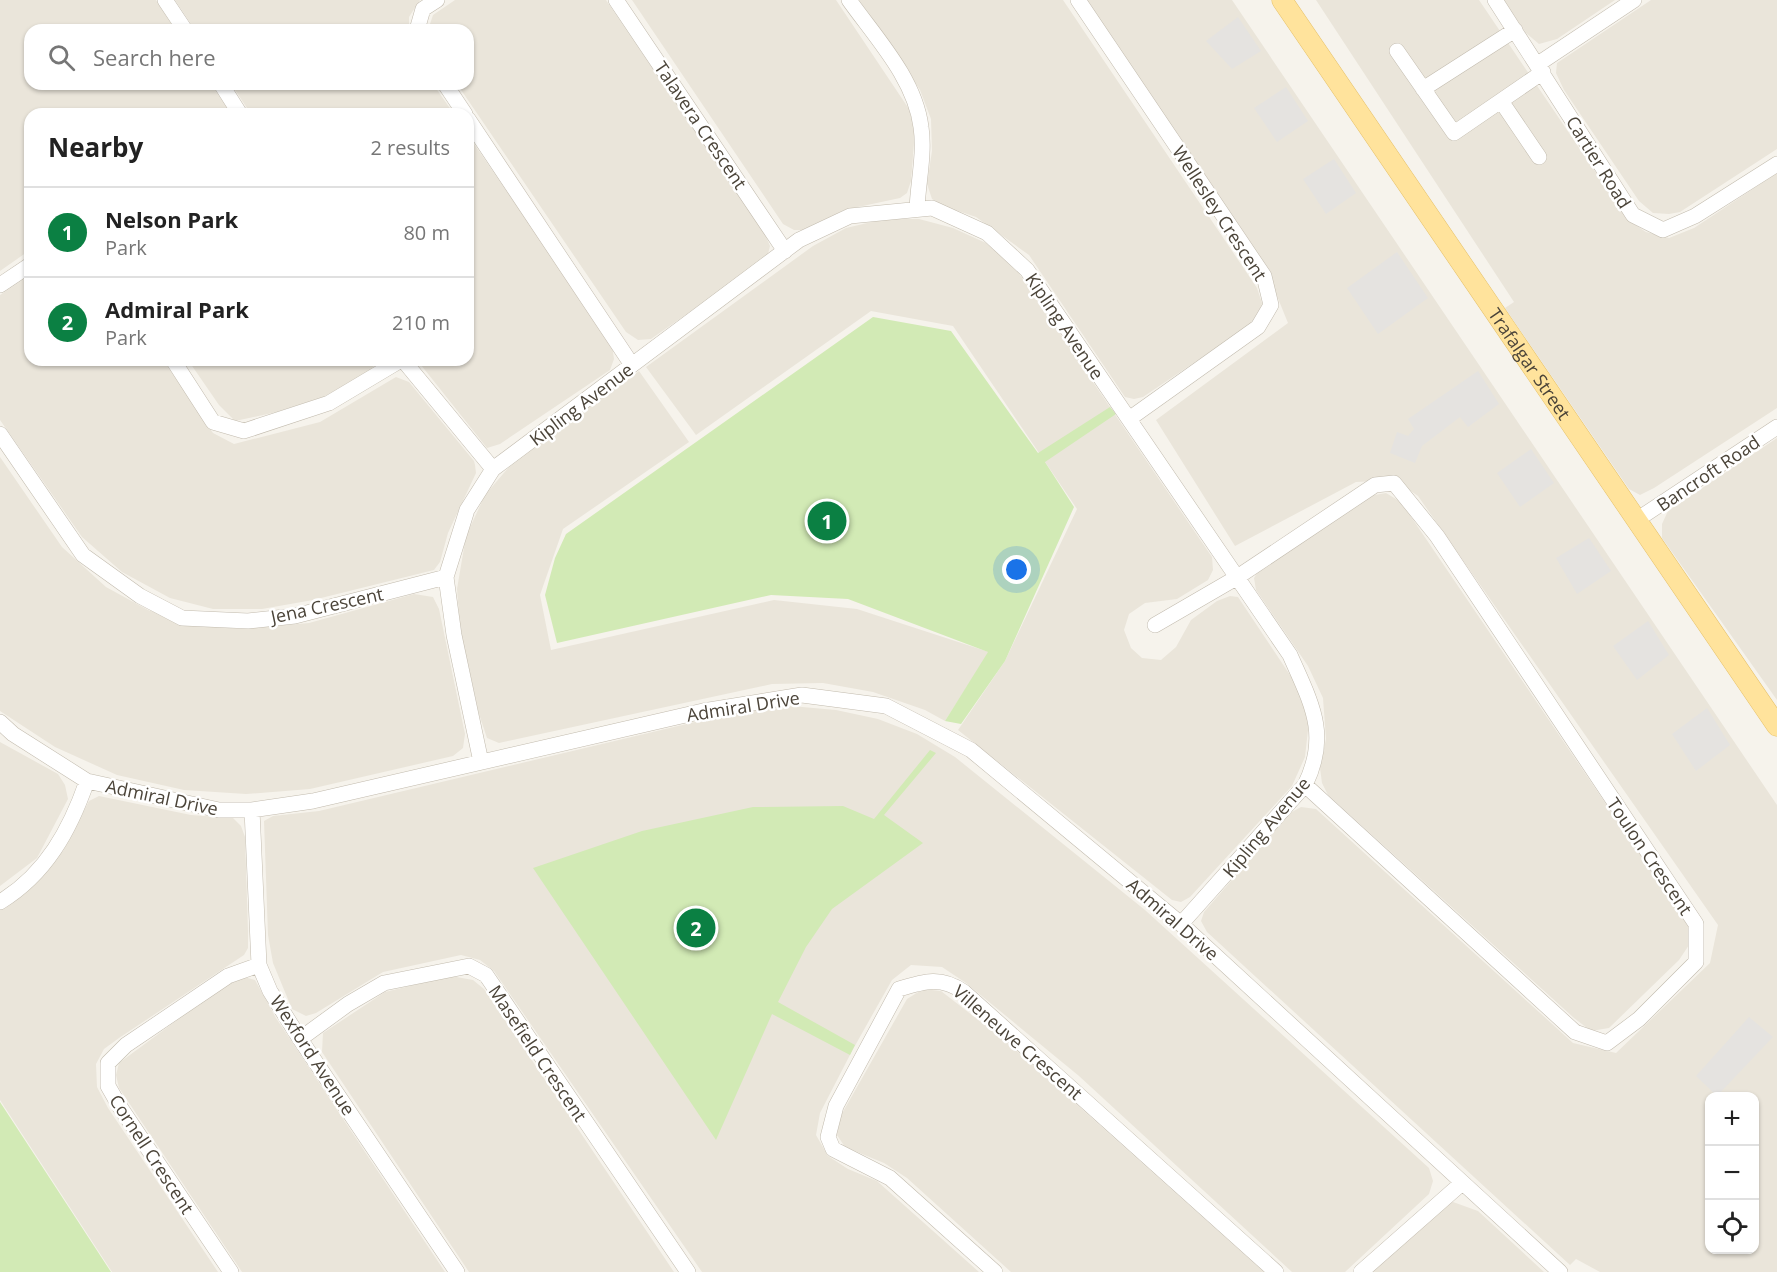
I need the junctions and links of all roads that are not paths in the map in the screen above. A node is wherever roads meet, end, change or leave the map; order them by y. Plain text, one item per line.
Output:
1 (165, 0) edge
2 (437, 0) edge
3 (616, 0) edge
4 (849, 0) edge
5 (1078, 0) edge
6 (1282, 0) edge
7 (1495, 0) edge
8 (1634, 0) edge
9 (181, 24) edge
10 (419, 24) edge
11 (1515, 30) junction
12 (1397, 51) dead end
13 (1541, 68) junction
14 (1423, 89) junction
15 (224, 90) edge
16 (449, 90) edge
17 (1501, 101) junction
18 (236, 108) edge
19 (461, 108) edge
20 (474, 127) edge
21 (1539, 157) dead end
22 (1777, 164) edge
23 (917, 209) junction
24 (785, 251) junction
25 (24, 269) edge
26 (0, 285) edge
27 (632, 365) junction
28 (177, 366) edge
29 (392, 366) edge
30 (407, 366) edge
31 (1128, 419) junction
32 (1777, 427) edge
33 (0, 434) edge
34 (493, 469) junction
35 (1638, 519) junction
36 (446, 577) junction
37 (1236, 578) junction
38 (1155, 626) dead end
39 (0, 722) edge
40 (1777, 726) edge
41 (481, 762) junction
42 (87, 781) junction
43 (1305, 785) junction
44 (252, 810) junction
45 (0, 902) edge
46 (1182, 924) junction
47 (260, 965) junction
48 (300, 1039) junction
49 (1462, 1183) junction
50 (231, 1272) edge
51 (457, 1272) edge
52 (688, 1272) edge
53 (995, 1272) edge
54 (1276, 1272) edge
55 (1361, 1272) edge
56 (1560, 1272) edge

1 - 9 street
2 - 10 street
3 - 24 street, Talavera Crescent
4 - 23 street
5 - 31 street, Wellesley Crescent
6 - 35 main road, Trafalgar Street
7 - 11 street, Cartier Road
8 - 13 street
11 - 13 street, Cartier Road
11 - 14 street
12 - 14 street
13 - 17 street
13 - 22 street, Cartier Road
14 - 17 street
15 - 18 street
16 - 19 street
17 - 21 street
20 - 27 street
23 - 24 street, Kipling Avenue
23 - 31 street, Kipling Avenue
24 - 27 street, Kipling Avenue
25 - 26 street
27 - 34 street, Kipling Avenue
28 - 29 street
30 - 34 street
31 - 37 street, Kipling Avenue
32 - 35 street, Bancroft Road
33 - 36 street, Jena Crescent
34 - 36 street, Kipling Avenue
35 - 40 main road, Trafalgar Street
36 - 41 street, Kipling Avenue
37 - 38 street
37 - 43 street, Kipling Avenue
37 - 43 street, Toulon Crescent
39 - 42 street, Admiral Drive
41 - 44 street, Admiral Drive
41 - 46 street, Admiral Drive
42 - 44 street, Admiral Drive
42 - 45 street
43 - 46 street, Kipling Avenue
44 - 47 street, Wexford Avenue
46 - 49 street, Admiral Drive
47 - 48 street, Wexford Avenue
47 - 50 street, Cornell Crescent
48 - 51 street, Wexford Avenue
48 - 52 street, Masefield Crescent
49 - 55 street
49 - 56 street, Admiral Drive
53 - 54 street, Villeneuve Crescent

